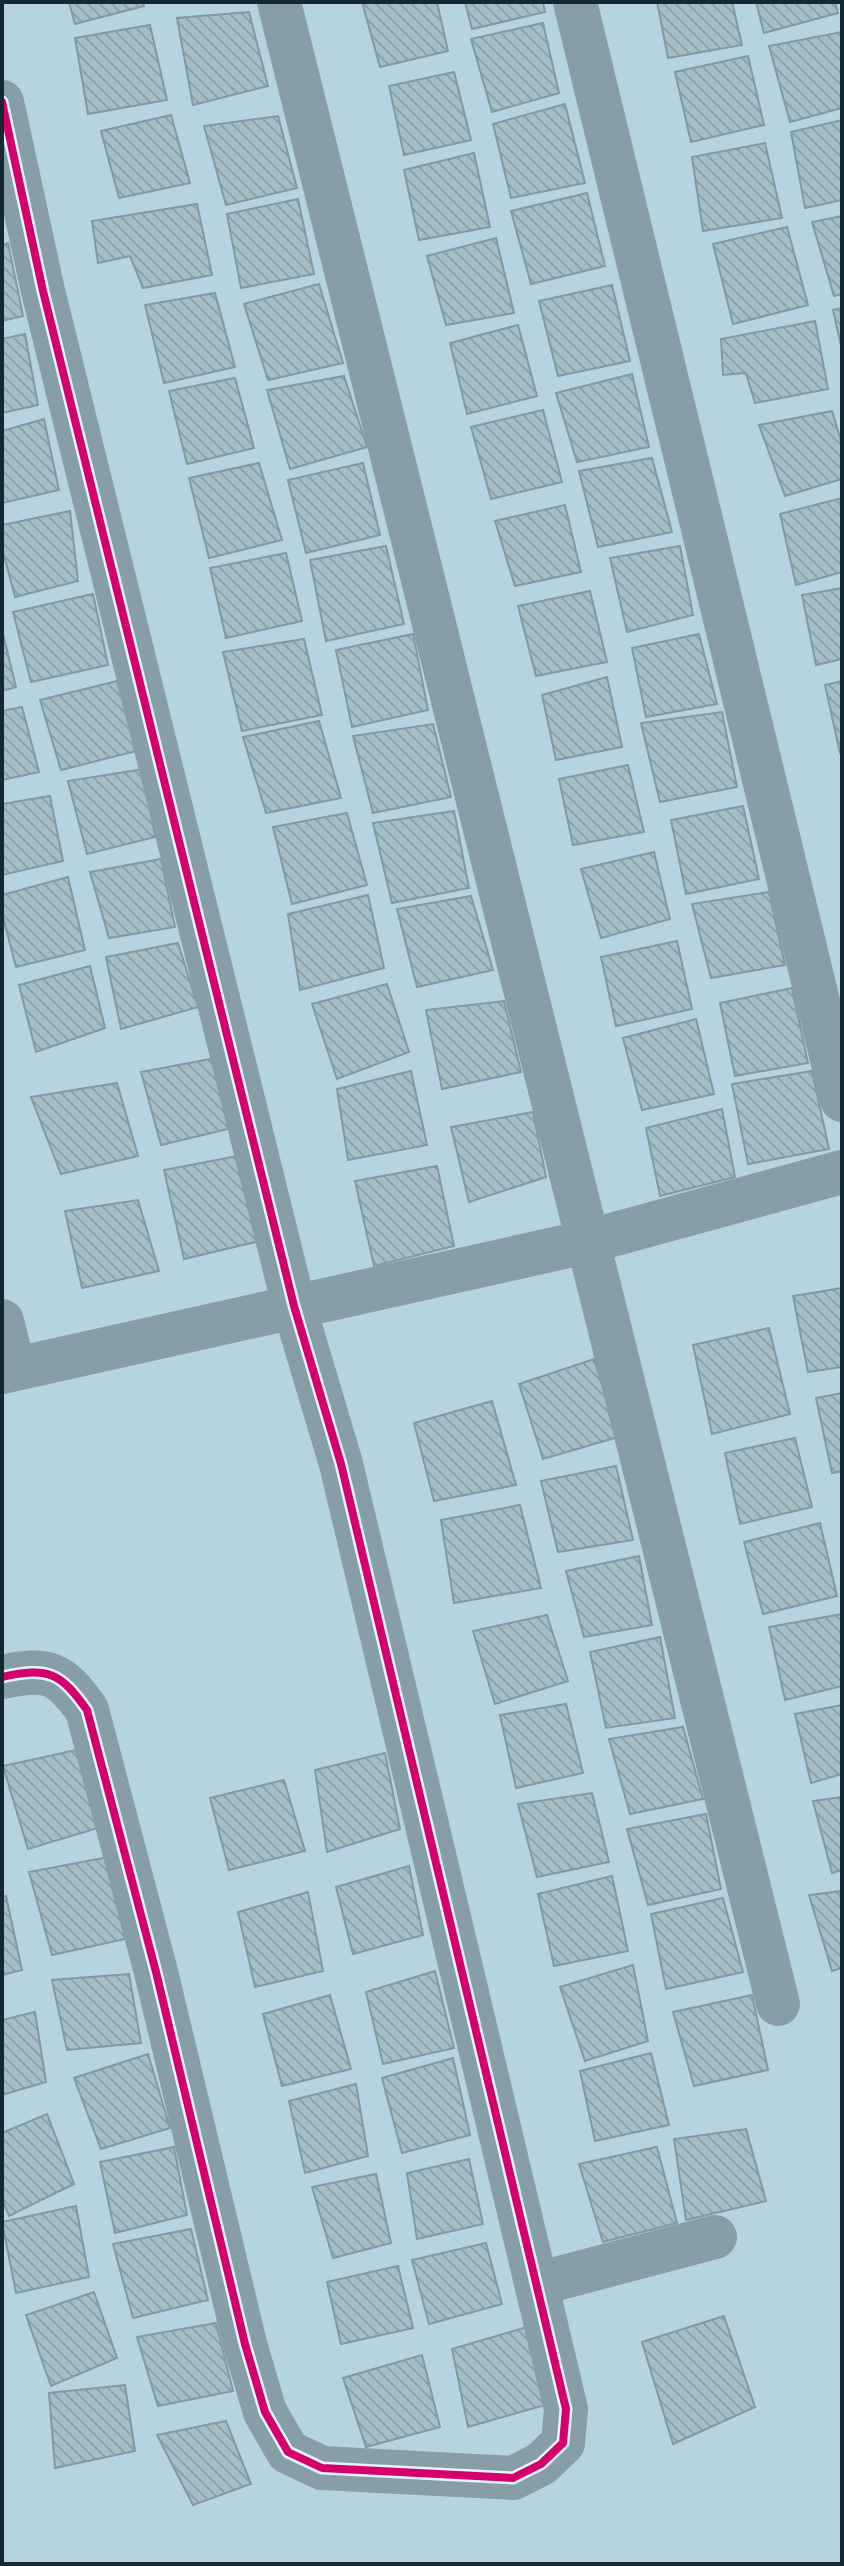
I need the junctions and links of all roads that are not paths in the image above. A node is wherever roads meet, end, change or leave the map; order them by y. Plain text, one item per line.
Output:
1 (279, 2) edge
2 (575, 2) edge
3 (2, 102) edge
4 (842, 1100) edge
5 (842, 1172) edge
6 (586, 1242) junction
7 (294, 1306) junction
8 (2, 1321) edge
9 (8, 1371) edge
10 (2, 1677) edge
11 (778, 2004) dead end
12 (715, 2237) dead end
13 (537, 2284) junction

1 - 6 street
2 - 4 street
3 - 7 street
5 - 6 street
6 - 7 street
6 - 11 street
7 - 9 street
7 - 13 street
8 - 9 street
10 - 13 street
12 - 13 street

